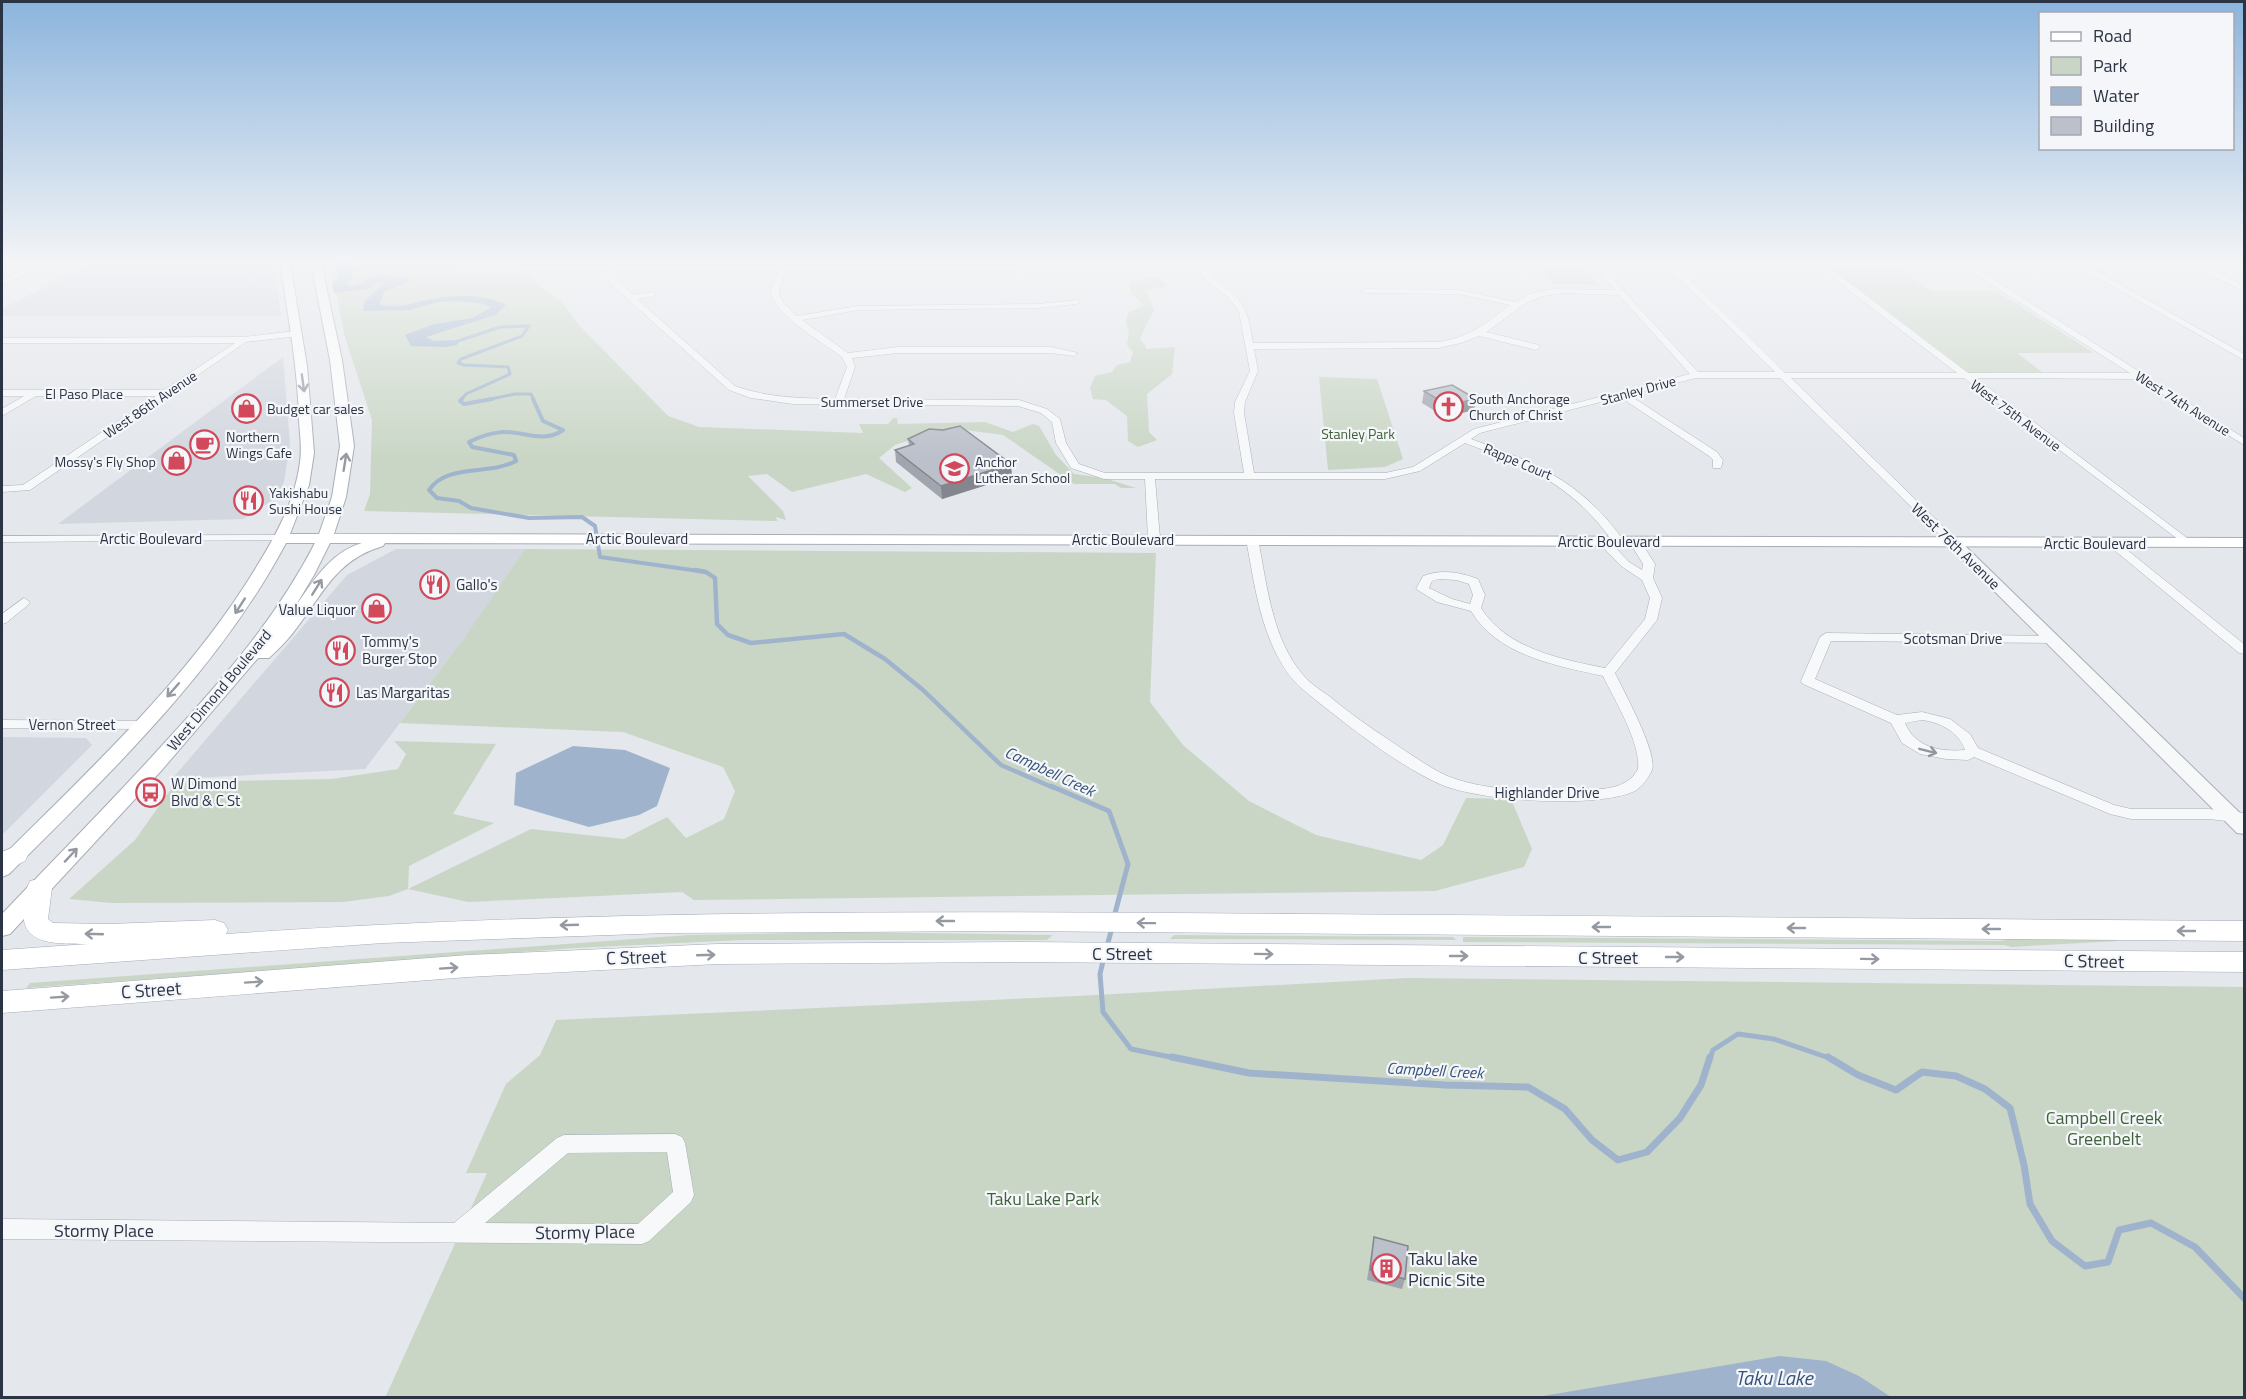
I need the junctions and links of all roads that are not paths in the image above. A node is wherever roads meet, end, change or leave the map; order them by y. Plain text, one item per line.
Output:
1 (295, 328) edge
2 (329, 328) edge
3 (665, 328) edge
4 (810, 328) edge
5 (1245, 328) edge
6 (1485, 328) edge
7 (1654, 328) edge
8 (1734, 328) edge
9 (1902, 328) edge
10 (2065, 328) edge
11 (2192, 328) edge
12 (1479, 333) junction
13 (296, 334) junction
14 (2, 340) edge
15 (244, 340) junction
16 (1250, 346) junction
17 (1536, 347) dead end
18 (1074, 353) dead end
19 (847, 356) junction
20 (2244, 357) edge
21 (1696, 375) junction
22 (1782, 375) junction
23 (1964, 376) junction
24 (2140, 376) junction
25 (2, 393) edge
26 (35, 393) junction
27 (166, 393) junction
28 (1623, 395) junction
29 (839, 401) junction
30 (2, 413) edge
31 (1464, 439) junction
32 (2244, 442) edge
33 (1717, 466) dead end
34 (1150, 477) junction
35 (1250, 477) junction
36 (2, 489) edge
37 (281, 538) junction
38 (324, 538) junction
39 (412, 538) junction
40 (1154, 538) junction
41 (2, 539) edge
42 (1252, 539) junction
43 (1610, 541) junction
44 (1635, 541) junction
45 (1954, 543) junction
46 (2112, 543) junction
47 (2187, 543) junction
48 (2244, 543) edge
49 (1647, 578) junction
50 (24, 602) dead end
51 (1474, 608) dead end
52 (2, 620) edge
53 (2051, 639) junction
54 (2244, 650) edge
55 (1608, 673) junction
56 (207, 707) junction
57 (1898, 720) junction
58 (2, 724) edge
59 (142, 725) junction
60 (1972, 752) junction
61 (2241, 822) edge
62 (6, 862) edge
63 (39, 888) junction
64 (2, 928) edge
65 (467, 929) junction
66 (2244, 931) edge
67 (2, 960) edge
68 (2244, 962) edge
69 (2, 1002) edge
70 (2, 1229) edge
71 (458, 1232) junction

1 - 13 main road
38 -> 2 main road, West Dimond Boulevard
3 - 29 street, Summerset Drive
4 - 19 street
5 - 16 street
6 - 12 street
7 - 21 street
8 - 22 street, West 76th Avenue
9 - 23 street, West 75th Avenue
10 - 24 street, West 74th Avenue
11 - 20 street
12 - 16 street
12 - 17 street
13 - 15 street
13 -> 37 main road
14 - 15 street
15 - 27 street, West 86th Avenue
16 - 35 street
18 - 19 street
19 - 29 street
21 - 22 street, Stanley Drive
21 - 28 street, Stanley Drive
22 - 23 street, Stanley Drive
22 - 45 street, West 76th Avenue
23 - 24 street, Stanley Drive
23 - 47 street, West 75th Avenue
24 - 32 street, West 74th Avenue
25 - 26 street, El Paso Place
26 - 27 street, El Paso Place
26 - 30 street
27 - 36 street, West 86th Avenue
28 - 31 street, Stanley Drive
28 - 33 street
29 - 34 street, Summerset Drive
31 - 35 street, Stanley Drive
31 - 43 street, Rappe Court
34 - 35 street, Stanley Drive
34 - 40 street
37 - 38 main road, Arctic Boulevard
37 - 41 street, Arctic Boulevard
37 -> 59 main road
38 - 39 main road, Arctic Boulevard
38 - 56 main road, West Dimond Boulevard
39 - 40 main road, Arctic Boulevard
56 -> 39 main road
40 - 42 main road, Arctic Boulevard
42 - 43 main road, Arctic Boulevard
42 - 55 street, Highlander Drive
43 - 44 main road, Arctic Boulevard
43 - 49 street
44 - 45 main road, Arctic Boulevard
44 - 49 street
45 - 46 main road, Arctic Boulevard
45 - 53 street, West 76th Avenue
46 - 47 main road, Arctic Boulevard
46 - 54 street
47 - 48 main road, Arctic Boulevard
49 - 55 street
50 - 52 street
51 - 55 street
53 - 57 street, Scotsman Drive
53 - 61 street, West 76th Avenue
63 -> 56 main road, West Dimond Boulevard
57 - 60 street
57 -> 60 street
58 - 59 street, Vernon Street
59 - 62 main road
60 - 61 street
63 - 64 main road, West Dimond Boulevard
65 -> 63 main road
66 -> 65 main road, C Street
65 - 67 main road, C Street
69 -> 68 main road, C Street
70 - 71 street, Stormy Place
71 - 71 street, Stormy Place

